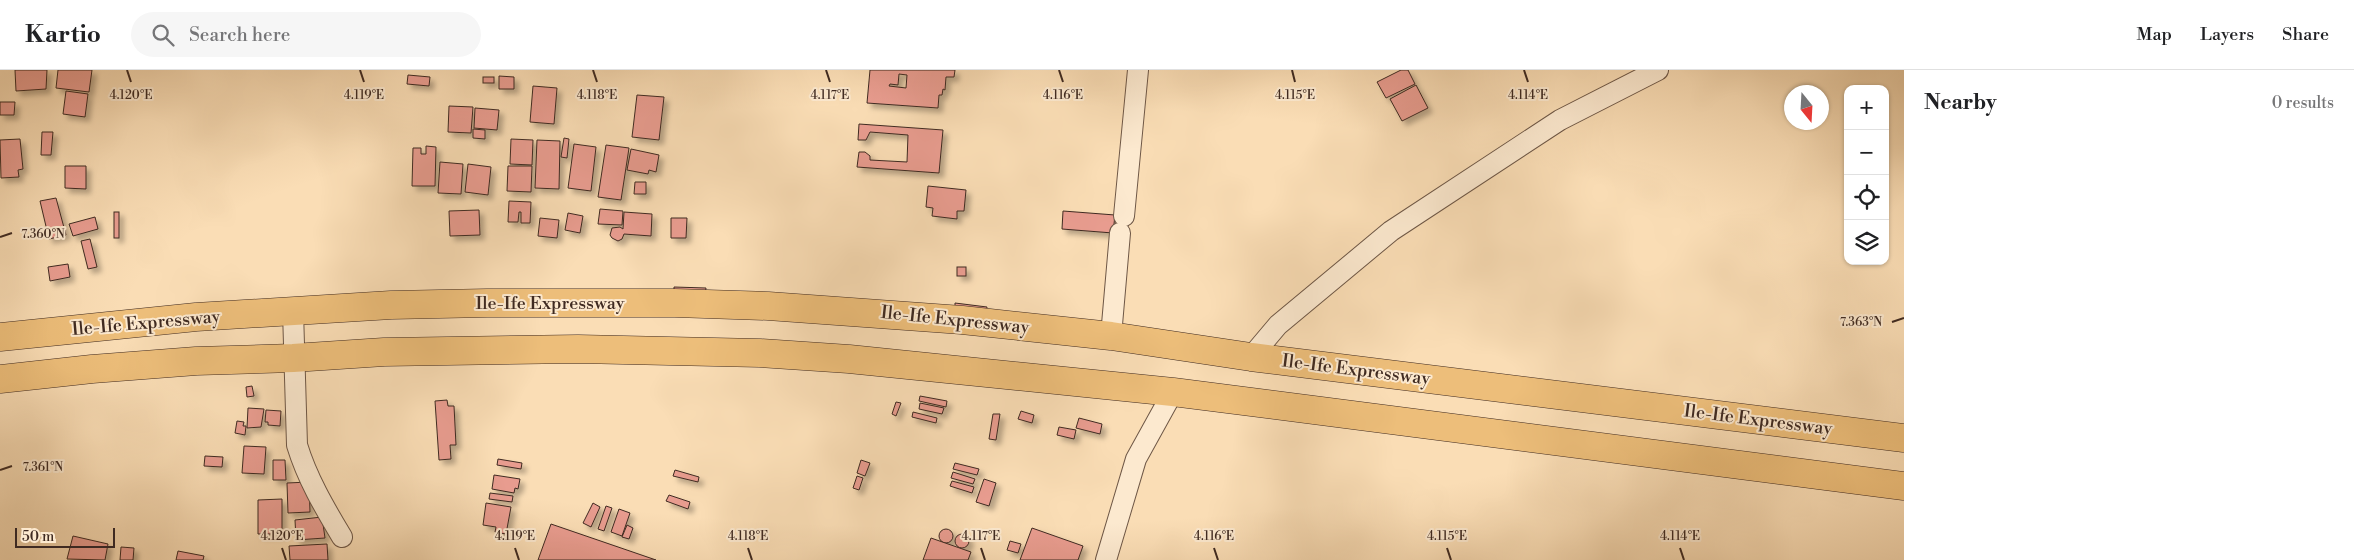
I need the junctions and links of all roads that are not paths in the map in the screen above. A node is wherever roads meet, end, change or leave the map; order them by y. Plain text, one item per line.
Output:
1 (1138, 70) edge
2 (1658, 70) edge
3 (293, 311) junction
4 (1111, 336) junction
5 (0, 337) edge
6 (1251, 357) junction
7 (294, 358) junction
8 (0, 379) edge
9 (1174, 392) junction
10 (1904, 438) edge
11 (1904, 486) edge
12 (342, 537) dead end
13 (1106, 560) edge

1 - 4 street
2 - 6 street
3 - 4 highway, Ile-Ife Expressway
3 - 5 highway, Ile-Ife Expressway
3 - 7 street
4 - 6 highway, Ile-Ife Expressway
6 - 10 highway, Ile-Ife Expressway
7 - 8 highway
7 - 9 highway
7 - 12 street
9 - 11 highway
9 - 13 street

